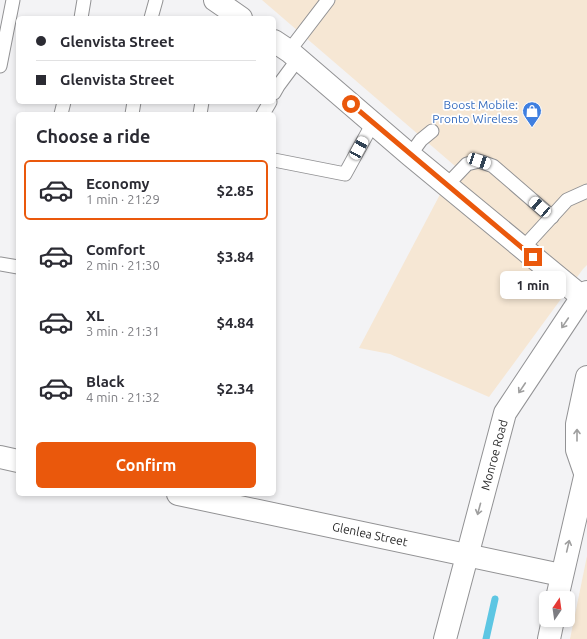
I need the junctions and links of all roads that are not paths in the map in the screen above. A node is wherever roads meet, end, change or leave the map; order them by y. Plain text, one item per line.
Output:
1 (13, 0) edge
2 (84, 0) edge
3 (156, 0) edge
4 (215, 0) edge
5 (328, 0) edge
6 (81, 16) edge
7 (152, 16) edge
8 (238, 16) edge
9 (287, 50) edge
10 (0, 66) edge
11 (276, 90) edge
12 (373, 123) junction
13 (432, 131) dead end
14 (410, 155) junction
15 (276, 160) edge
16 (447, 185) junction
17 (586, 193) edge
18 (552, 217) junction
19 (523, 248) junction
20 (0, 264) edge
21 (16, 267) edge
22 (585, 298) edge
23 (587, 377) edge
24 (0, 457) edge
25 (16, 461) edge
26 (586, 471) edge
27 (188, 496) edge
28 (581, 516) edge
29 (467, 554) junction
30 (561, 575) junction
31 (558, 591) edge
32 (552, 627) edge
33 (445, 639) edge
34 (549, 639) edge

1 - 10 lane
2 - 6 lane
3 - 7 lane
4 - 8 street
5 - 9 lane
9 - 11 lane
9 - 12 street
12 - 14 street
12 - 15 lane
13 - 14 lane
14 - 16 street
16 - 18 lane
16 - 19 street
17 - 18 lane
18 - 19 lane
19 - 22 street
20 - 21 lane
22 -> 29 street, Monroe Road
26 -> 23 street
24 - 25 street
26 - 28 street
27 - 29 street, Glenlea Street
30 -> 28 street
29 - 30 street, Glenlea Street
29 - 33 street, Monroe Road
30 - 31 street
32 - 34 street

